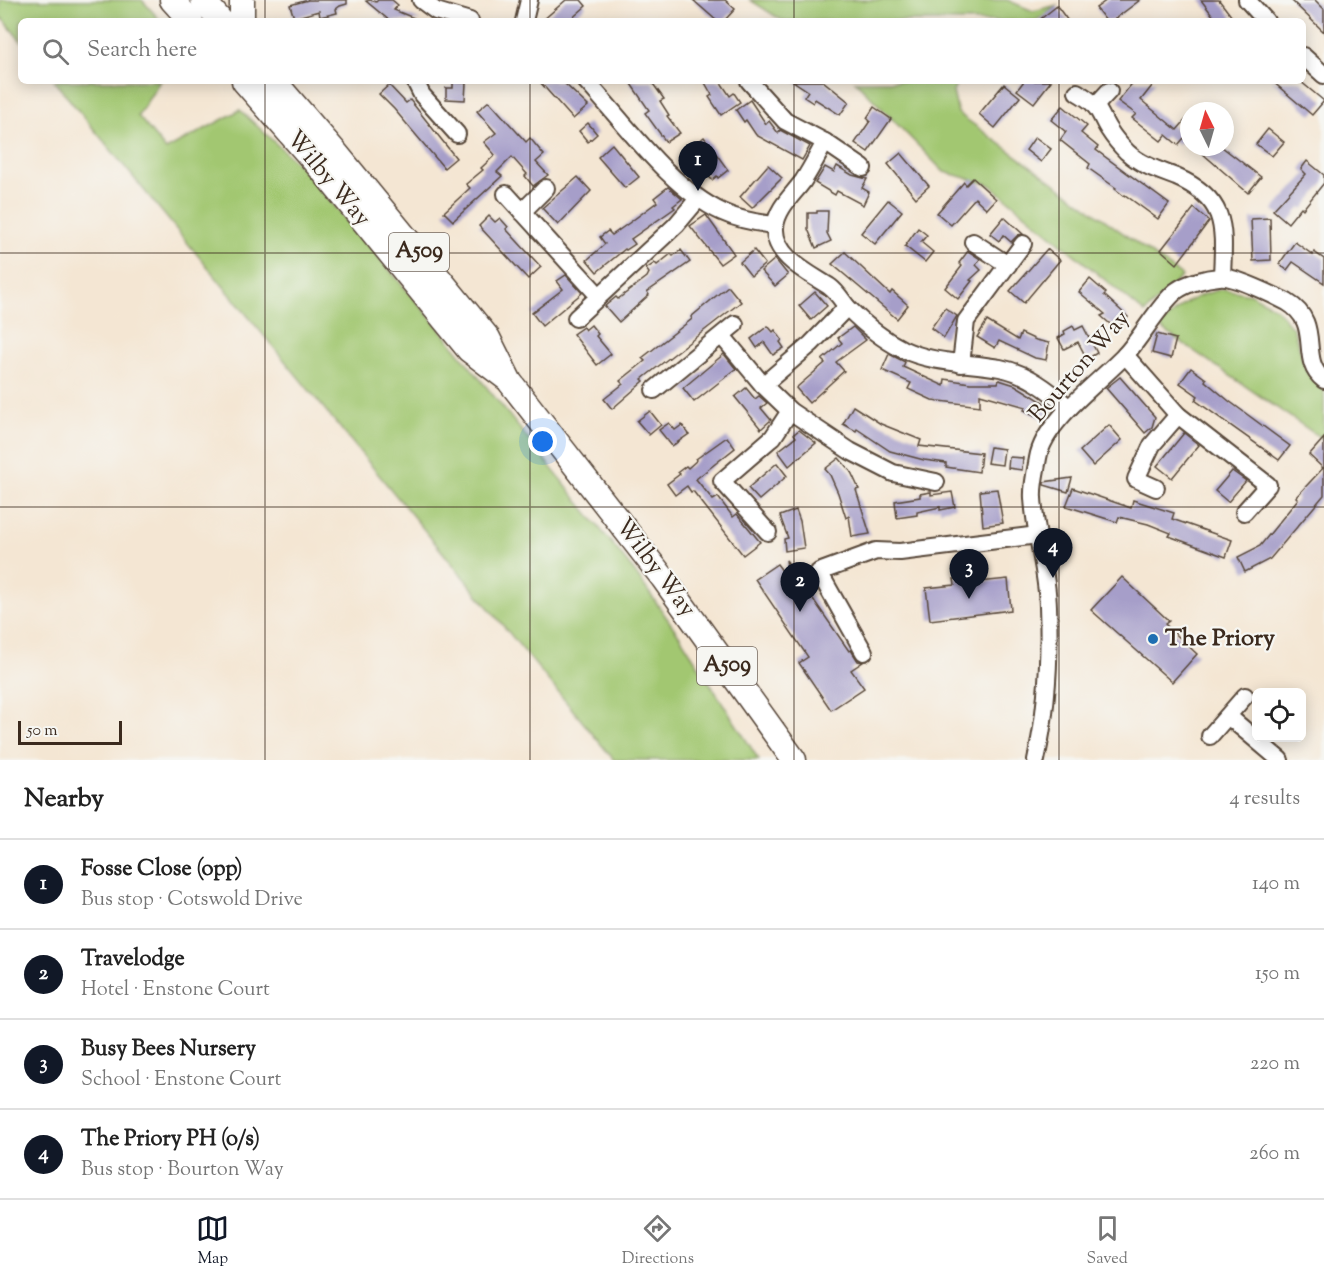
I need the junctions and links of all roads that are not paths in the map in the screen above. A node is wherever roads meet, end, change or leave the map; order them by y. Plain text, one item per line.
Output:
1 (172, 0) edge
2 (203, 0) edge
3 (242, 0) edge
4 (421, 0) edge
5 (529, 0) edge
6 (1247, 0) edge
7 (434, 16) edge
8 (188, 18) edge
9 (218, 18) edge
10 (242, 18) edge
11 (525, 18) edge
12 (1263, 18) edge
13 (1306, 59) edge
14 (1324, 75) edge
15 (247, 84) edge
16 (277, 84) edge
17 (417, 84) edge
18 (589, 84) edge
19 (752, 84) edge
20 (1109, 91) dead end
21 (1077, 92) dead end
22 (1095, 106) junction
23 (457, 134) dead end
24 (825, 142) junction
25 (863, 168) dead end
26 (546, 188) dead end
27 (506, 194) dead end
28 (699, 199) junction
29 (522, 212) junction
30 (775, 225) junction
31 (974, 242) dead end
32 (1023, 244) dead end
33 (1008, 265) junction
34 (1222, 276) junction
35 (599, 297) junction
36 (847, 307) junction
37 (576, 318) dead end
38 (735, 324) dead end
39 (722, 336) junction
40 (1125, 355) junction
41 (961, 364) junction
42 (1324, 380) edge
43 (510, 382) junction
44 (763, 386) junction
45 (654, 390) dead end
46 (1070, 408) junction
47 (790, 411) junction
48 (1178, 415) junction
49 (936, 482) dead end
50 (1155, 488) dead end
51 (1244, 512) dead end
52 (768, 532) dead end
53 (1038, 535) junction
54 (864, 652) dead end
55 (1245, 696) dead end
56 (1228, 716) junction
57 (1210, 736) dead end
58 (794, 760) edge
59 (1036, 760) edge
60 (1280, 760) edge

1 - 8 highway
2 - 9 highway
3 - 10 highway
4 - 7 street
5 - 11 street
6 - 12 street
13 - 14 street
15 - 43 highway, Wilby Way / A509
16 - 43 highway, Wilby Way / A509
17 - 23 street
18 - 28 street
19 - 24 street
20 - 22 street
21 - 22 street
22 - 34 street
24 - 25 street
24 - 30 street
26 - 29 street
27 - 29 street
28 - 30 street
28 - 35 street
29 - 35 street
30 - 36 street
31 - 33 street
32 - 33 street
33 - 41 street
34 - 40 street, Bourton Way
34 - 42 street
35 - 37 street
36 - 41 street
36 - 44 street
38 - 39 street
39 - 44 street
39 - 45 street
40 - 46 street, Bourton Way
40 - 48 street
41 - 46 street
43 - 58 highway, Wilby Way / A509
44 - 47 street
46 - 53 street, Bourton Way
47 - 49 street
47 - 52 street
48 - 50 street
48 - 51 street
53 - 54 street
53 - 59 street, Bourton Way
55 - 56 street
56 - 57 street
56 - 60 street

